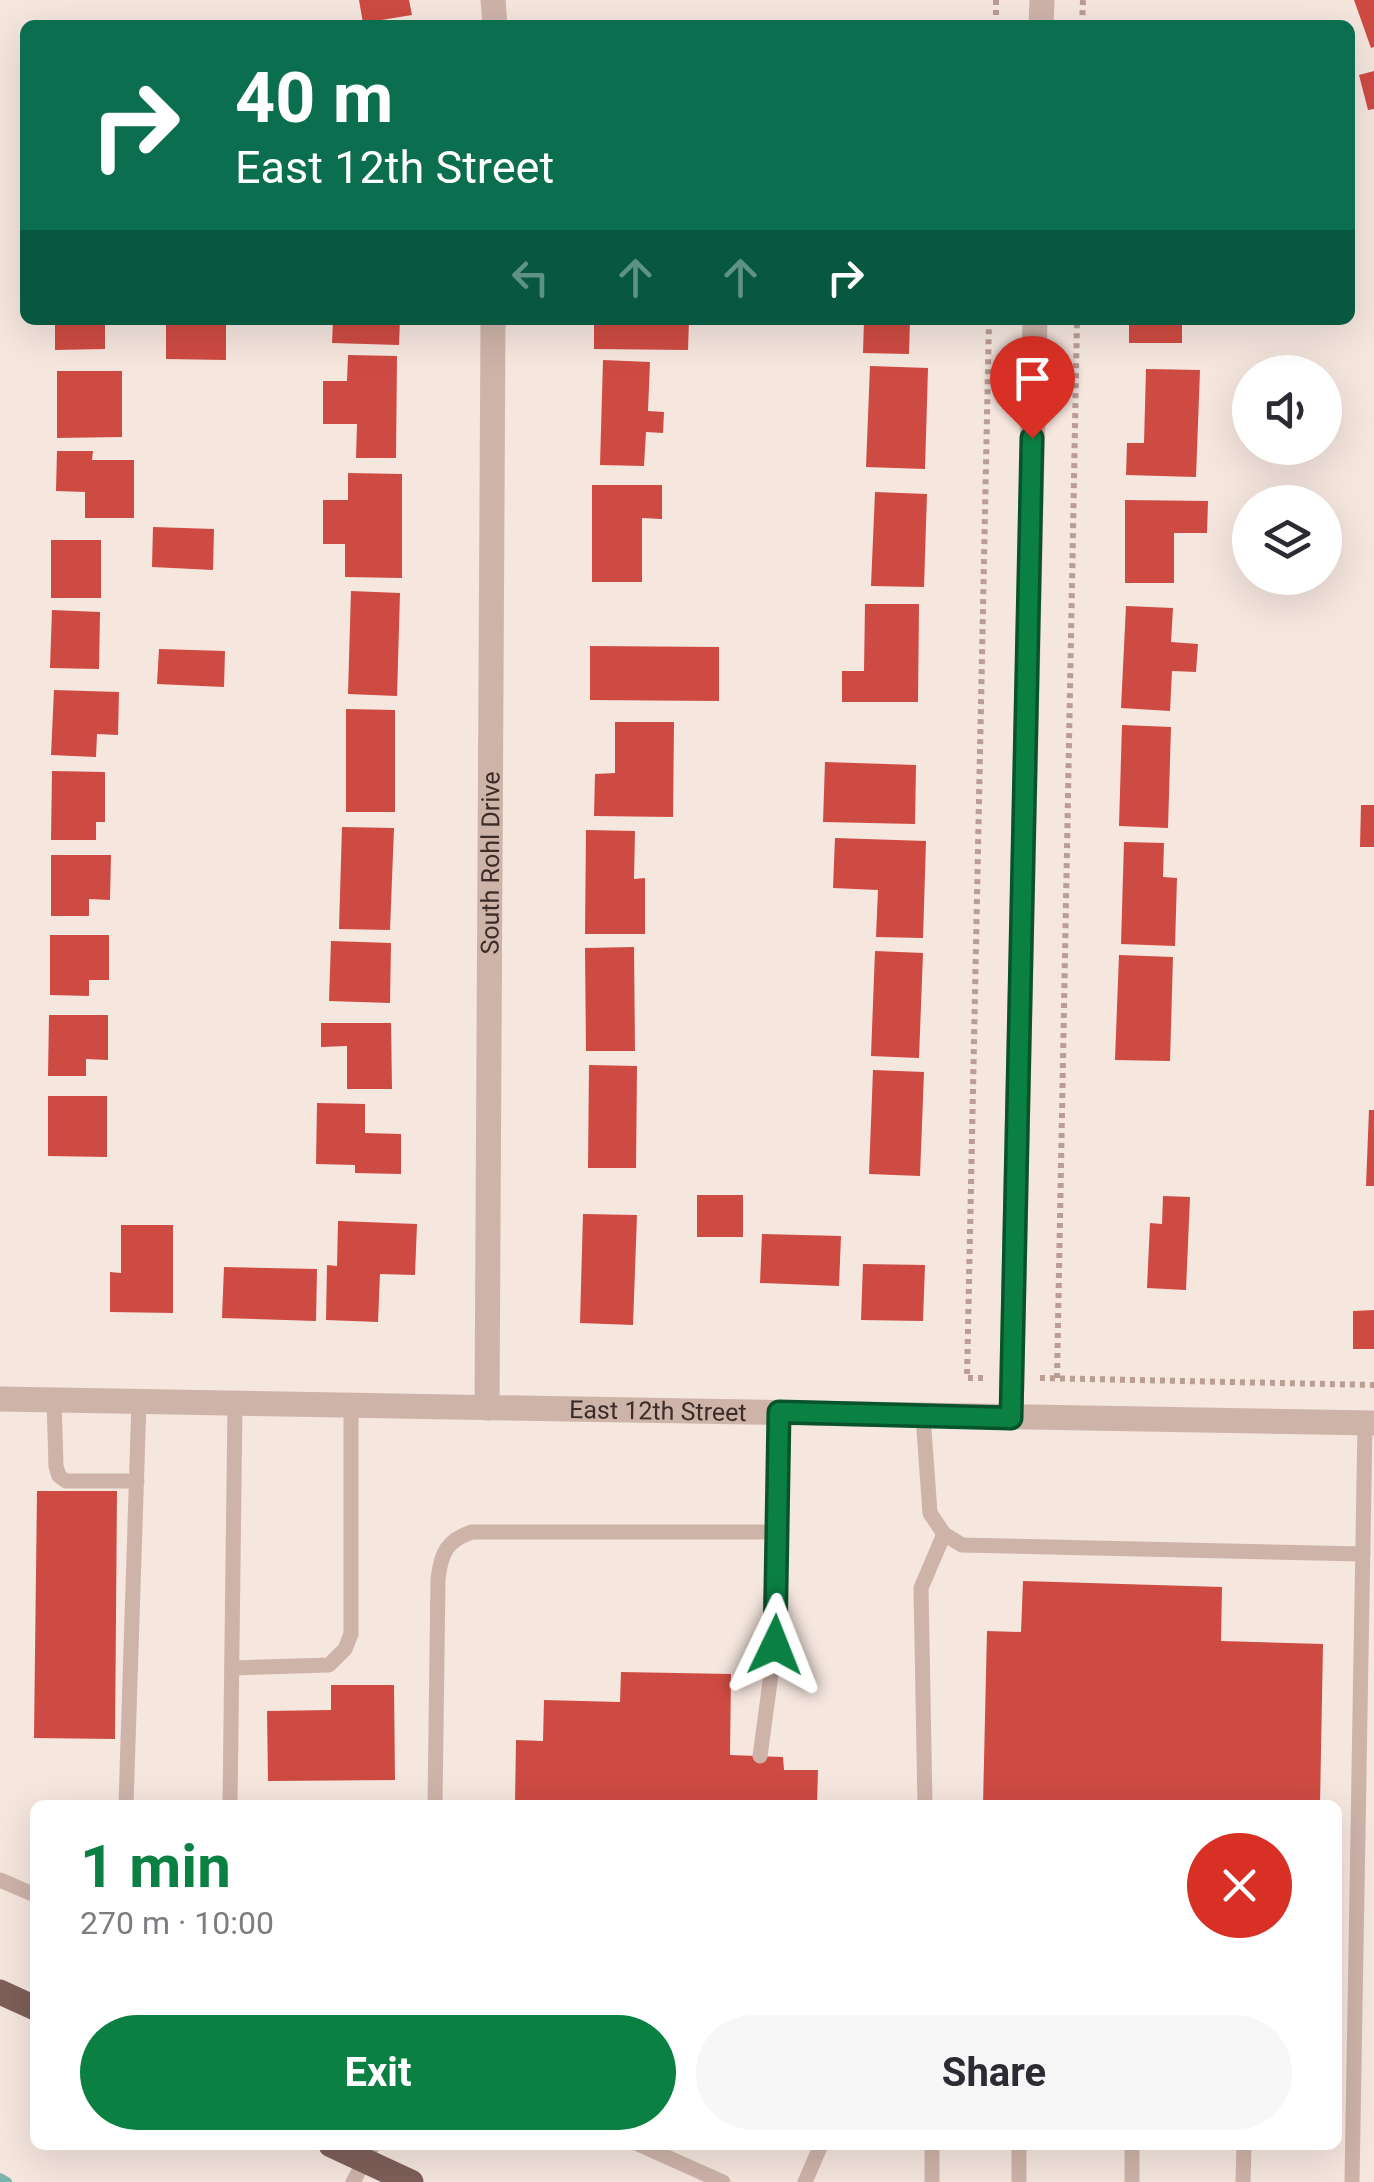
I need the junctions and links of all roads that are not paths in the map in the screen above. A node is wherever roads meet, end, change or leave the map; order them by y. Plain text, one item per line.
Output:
1 (493, 325) edge
2 (1035, 325) edge
3 (0, 1399) edge
4 (54, 1400) junction
5 (139, 1402) junction
6 (235, 1403) junction
7 (351, 1405) junction
8 (487, 1408) junction
9 (779, 1412) junction
10 (924, 1416) junction
11 (1011, 1418) junction
12 (1370, 1423) edge
13 (137, 1481) junction
14 (779, 1532) junction
15 (944, 1534) junction
16 (1363, 1554) junction
17 (232, 1668) junction
18 (760, 1756) dead end
19 (126, 1800) edge
20 (230, 1800) edge
21 (435, 1800) edge
22 (925, 1800) edge
23 (0, 1880) edge
24 (30, 1894) edge
25 (0, 1992) edge
26 (1342, 1996) edge
27 (1355, 1997) junction
28 (30, 2006) edge
29 (340, 2150) edge
30 (651, 2150) edge
31 (819, 2150) edge
32 (932, 2150) edge
33 (1018, 2150) edge
34 (1132, 2150) edge
35 (1244, 2150) edge
36 (363, 2162) edge
37 (411, 2182) edge
38 (723, 2182) edge
39 (806, 2182) edge
40 (932, 2182) edge
41 (1019, 2182) edge
42 (1132, 2182) edge
43 (1243, 2182) edge
44 (1352, 2182) edge

1 - 8 street, South Rohl Drive
2 - 11 street
3 - 4 street, East 12th Street
4 - 5 street, East 12th Street
4 - 13 lane
5 - 6 street, East 12th Street
5 - 13 lane
6 - 7 street, East 12th Street
6 - 17 lane
7 - 8 street, East 12th Street
7 - 17 lane
8 - 9 street, East 12th Street
9 - 10 street, East 12th Street
9 - 14 lane
10 - 11 street, East 12th Street
10 - 15 lane
11 - 12 street, East 12th Street
12 - 16 lane
13 - 19 lane
14 - 18 lane
14 - 21 lane
15 - 16 lane
15 - 22 lane
16 - 27 lane
17 - 20 lane
23 - 24 lane
25 - 28 main road
26 - 27 lane
27 - 44 lane
29 - 36 main road
30 - 38 lane
31 - 39 lane
32 - 40 lane
33 - 41 lane
34 - 42 lane
35 - 43 lane
36 - 37 main road

